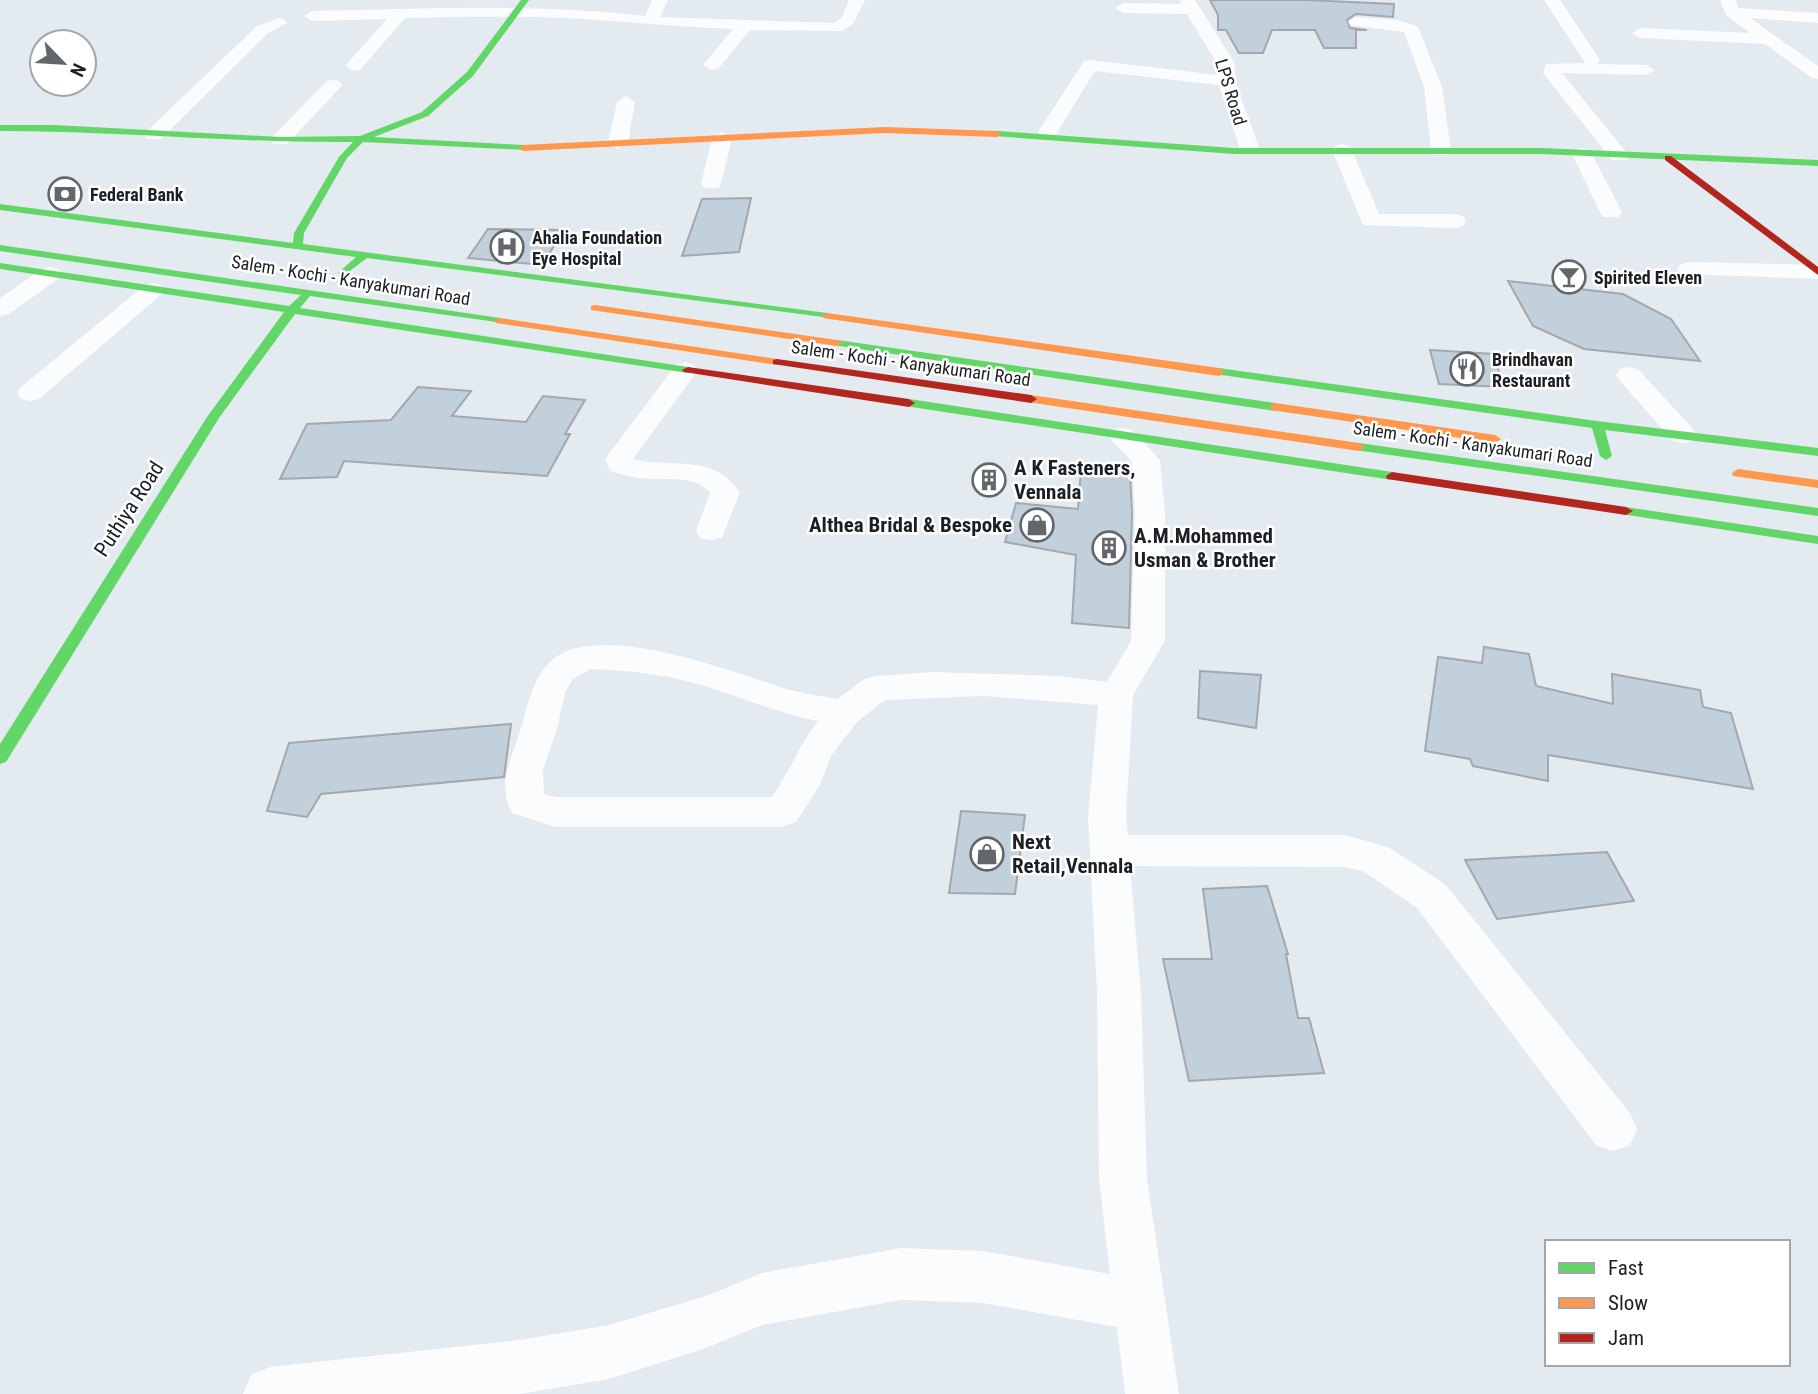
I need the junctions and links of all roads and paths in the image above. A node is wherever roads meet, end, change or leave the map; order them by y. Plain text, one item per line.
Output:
1 (660, 0) edge
2 (857, 0) edge
3 (1552, 0) edge
4 (1190, 5) edge
5 (1730, 6) edge
6 (521, 7) edge
7 (1124, 8) dead end
8 (399, 15) junction
9 (312, 16) dead end
10 (1818, 18) edge
11 (650, 21) junction
12 (1356, 22) dead end
13 (279, 23) dead end
14 (744, 26) junction
15 (1640, 33) dead end
16 (1772, 39) junction
17 (1591, 60) dead end
18 (712, 65) dead end
19 (354, 66) dead end
20 (1646, 70) dead end
21 (1818, 74) edge
22 (1227, 81) junction
23 (333, 85) dead end
24 (626, 102) dead end
25 (0, 128) edge
26 (1048, 132) dead end
27 (154, 135) junction
28 (722, 138) junction
29 (361, 139) junction
30 (280, 140) junction
31 (618, 144) junction
32 (1250, 150) junction
33 (1342, 150) junction
34 (1441, 151) junction
35 (1582, 153) junction
36 (1619, 156) junction
37 (1668, 158) junction
38 (1818, 163) edge
39 (711, 184) dead end
40 (0, 207) edge
41 (1611, 212) dead end
42 (1455, 221) dead end
43 (298, 245) junction
44 (0, 248) edge
45 (366, 254) junction
46 (0, 267) edge
47 (1689, 269) dead end
48 (1818, 272) edge
49 (50, 274) junction
50 (371, 276) dead end
51 (153, 290) junction
52 (309, 293) junction
53 (578, 306) dead end
54 (0, 309) edge
55 (291, 311) junction
56 (685, 370) junction
57 (1629, 375) dead end
58 (30, 393) dead end
59 (1260, 404) junction
60 (1597, 425) junction
61 (1253, 432) junction
62 (1683, 435) junction
63 (1122, 436) junction
64 (1513, 442) dead end
65 (1818, 452) edge
66 (1606, 456) dead end
67 (1725, 472) dead end
68 (1818, 484) edge
69 (1818, 512) edge
70 (711, 531) dead end
71 (1818, 540) edge
72 (1116, 695) junction
73 (844, 713) junction
74 (0, 758) edge
75 (1110, 850) junction
76 (1613, 1129) dead end
77 (1140, 1305) junction
78 (362, 1389) edge
79 (270, 1394) edge
80 (1152, 1394) edge

1 - 11 street
2 - 14 street
3 - 17 street
4 - 7 street
4 - 22 street, LPS Road
5 - 10 street
5 - 16 street
6 - 8 street
6 - 11 street
6 - 29 main road
8 - 9 street
8 - 19 street
11 - 14 street
12 - 34 street
13 - 27 street
14 - 18 street
15 - 16 street
16 - 21 street
20 - 36 street
22 - 26 street
22 - 32 street, LPS Road
23 - 30 street
24 - 31 street
25 - 27 main road
27 - 30 main road
28 - 31 main road
28 - 32 main road
28 - 39 street
29 - 30 main road
29 - 31 main road
29 - 43 main road
32 - 33 main road
33 - 34 main road
33 - 42 street
34 - 35 main road
35 - 36 main road
35 - 41 street
36 - 37 main road
37 - 38 main road
37 - 48 main road
40 - 43 main road
43 - 45 main road
44 - 52 main road, Salem - Kochi - Kanyakumari Road
45 - 50 main road, Salem - Kochi - Kanyakumari Road
45 - 60 main road
46 - 49 main road
47 - 48 street
49 - 51 main road
49 - 54 street
51 - 55 main road
51 - 58 street
52 - 55 main road, Puthiya Road
52 - 61 main road, Salem - Kochi - Kanyakumari Road
53 - 59 main road, Salem - Kochi - Kanyakumari Road
55 - 56 main road
55 - 74 main road, Puthiya Road
56 - 63 main road
56 - 70 street
57 - 62 street
59 - 61 main road
59 - 64 main road, Salem - Kochi - Kanyakumari Road
60 - 62 main road
60 - 66 main road
61 - 69 main road, Salem - Kochi - Kanyakumari Road
62 - 65 main road
63 - 71 main road
63 - 72 street
67 - 68 main road
72 - 73 street
72 - 75 street
73 - 73 street
75 - 76 street
75 - 77 street
77 - 78 street
77 - 80 street
78 - 79 street

